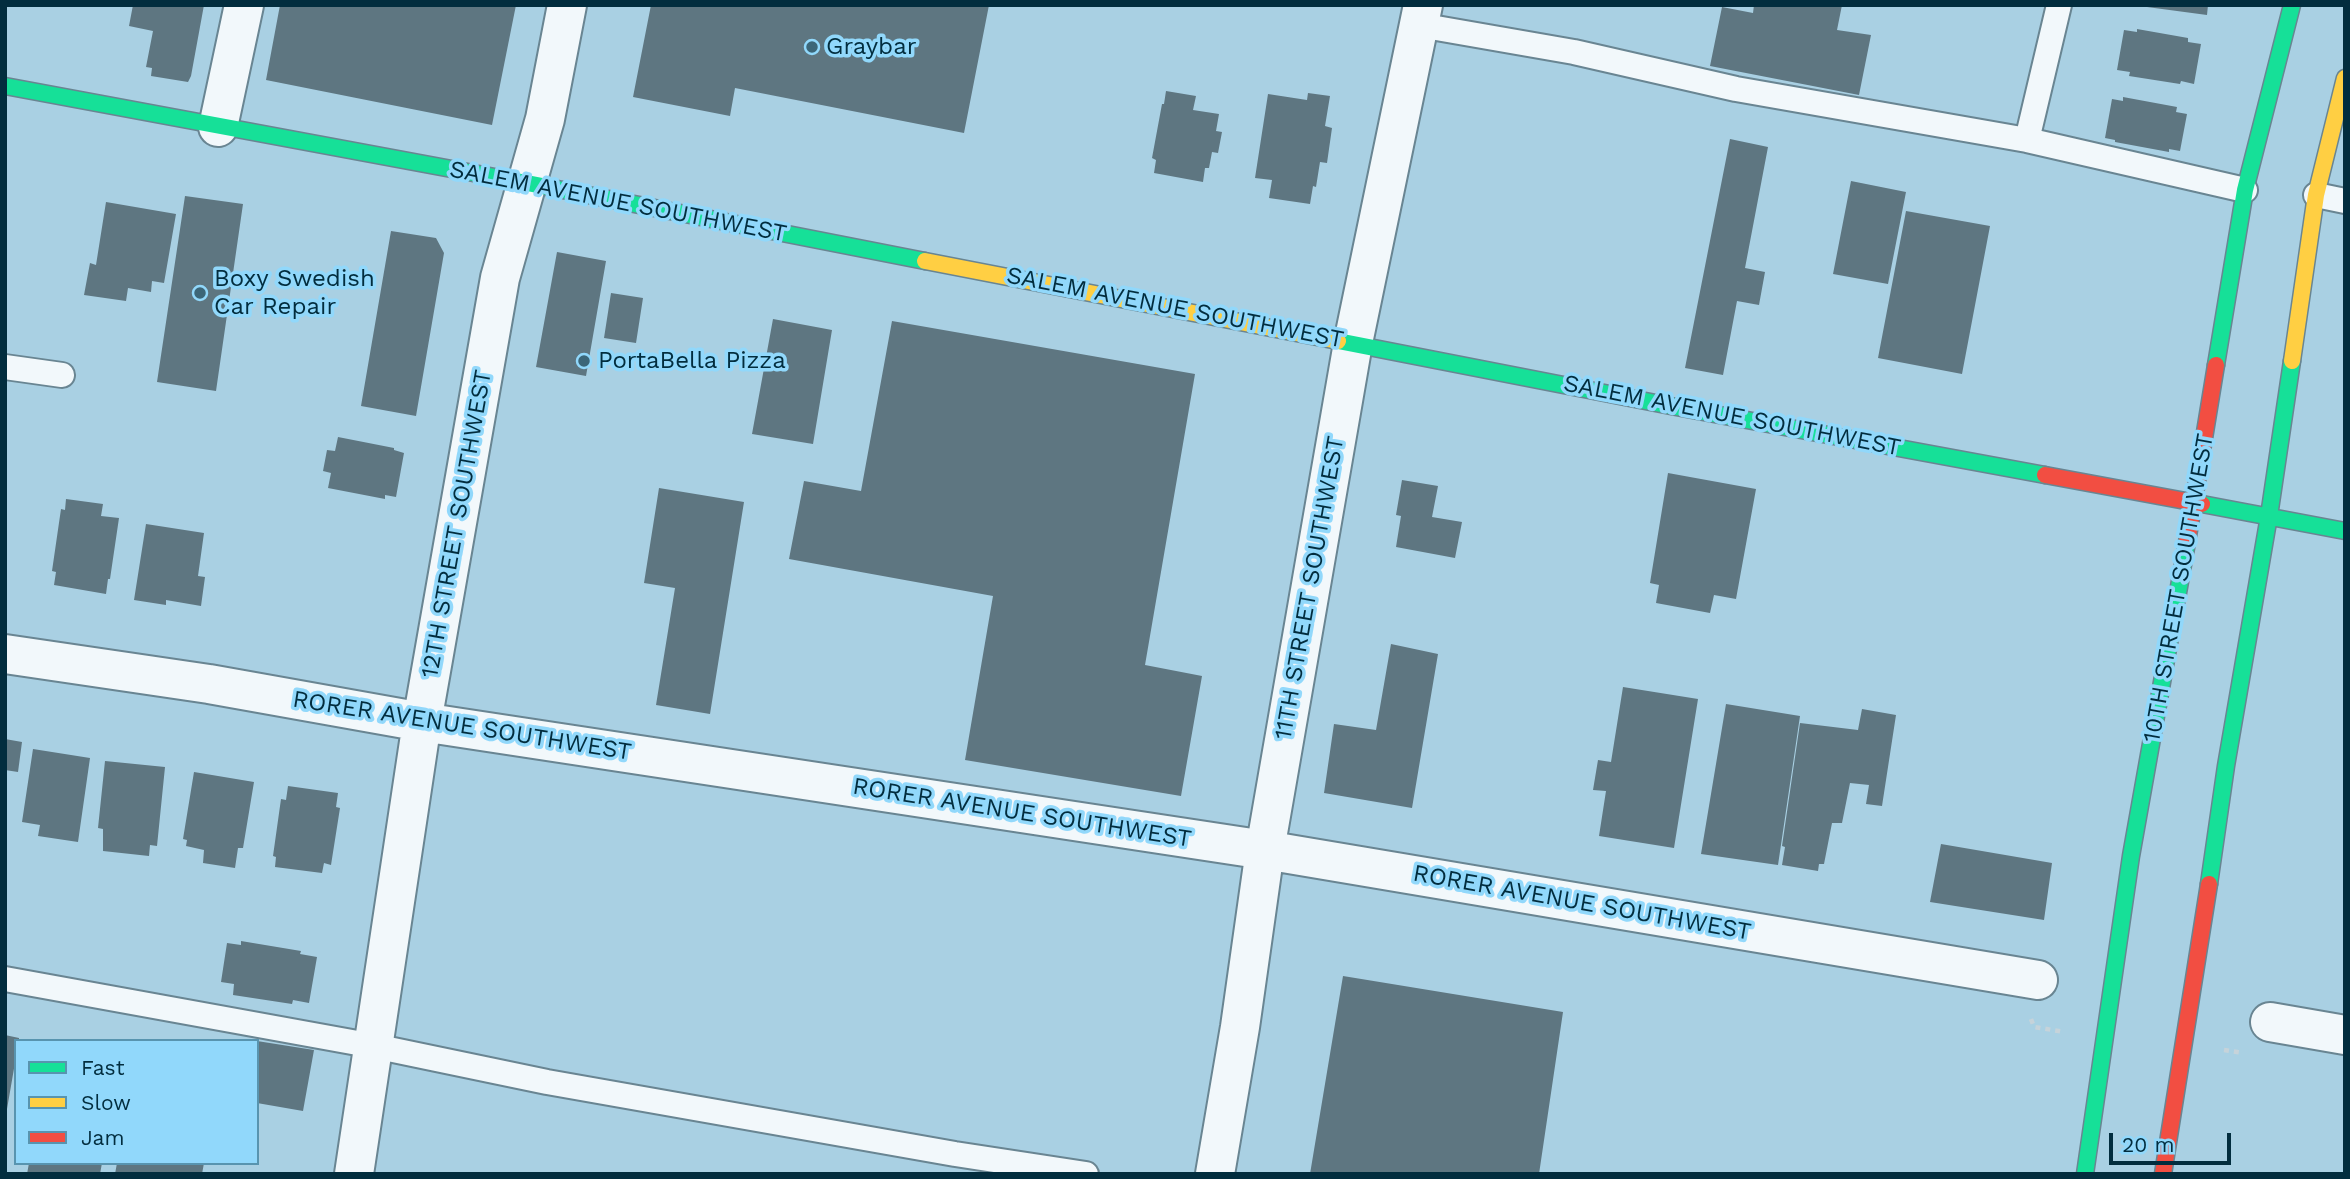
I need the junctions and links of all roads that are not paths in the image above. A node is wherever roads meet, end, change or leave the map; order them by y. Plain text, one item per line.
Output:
1 (244, 5) edge
2 (567, 5) edge
3 (2059, 5) edge
4 (2292, 5) edge
5 (1421, 15) edge
6 (2345, 78) edge
7 (5, 86) edge
8 (218, 127) junction
9 (2027, 140) junction
10 (527, 183) junction
11 (2245, 190) junction
12 (2316, 195) junction
13 (2345, 201) edge
14 (1353, 343) junction
15 (5, 367) edge
16 (62, 374) dead end
17 (2194, 502) junction
18 (2269, 516) junction
19 (2345, 531) edge
20 (5, 654) edge
21 (422, 722) junction
22 (1265, 850) junction
23 (5, 979) edge
24 (2038, 980) dead end
25 (2270, 1022) dead end
26 (2345, 1035) edge
27 (374, 1046) junction
28 (354, 1174) edge
29 (1086, 1174) edge
30 (1215, 1174) edge
31 (2085, 1174) edge
32 (2163, 1174) edge

1 - 8 street
2 - 10 street, 12TH STREET SOUTHWEST
3 - 9 lane
4 - 11 street, 10TH STREET SOUTHWEST
5 - 9 lane
5 - 14 street, 11TH STREET SOUTHWEST
6 - 12 street
7 - 8 street, SALEM AVENUE SOUTHWEST
8 - 10 street, SALEM AVENUE SOUTHWEST
9 - 11 lane
10 - 14 street, SALEM AVENUE SOUTHWEST
10 - 21 street, 12TH STREET SOUTHWEST
11 - 17 street, 10TH STREET SOUTHWEST
12 - 13 lane
12 - 18 street
14 - 17 street, SALEM AVENUE SOUTHWEST
14 - 22 street, 11TH STREET SOUTHWEST
15 - 16 lane
17 - 18 street, SALEM AVENUE SOUTHWEST
17 - 31 street, 10TH STREET SOUTHWEST
18 - 19 street, SALEM AVENUE SOUTHWEST
18 - 32 street
20 - 21 street, RORER AVENUE SOUTHWEST
21 - 22 street, RORER AVENUE SOUTHWEST
21 - 27 street, 12TH STREET SOUTHWEST
22 - 24 street, RORER AVENUE SOUTHWEST
22 - 30 street, 11TH STREET SOUTHWEST
23 - 27 lane
25 - 26 street
27 - 28 street, 12TH STREET SOUTHWEST
27 - 29 lane

